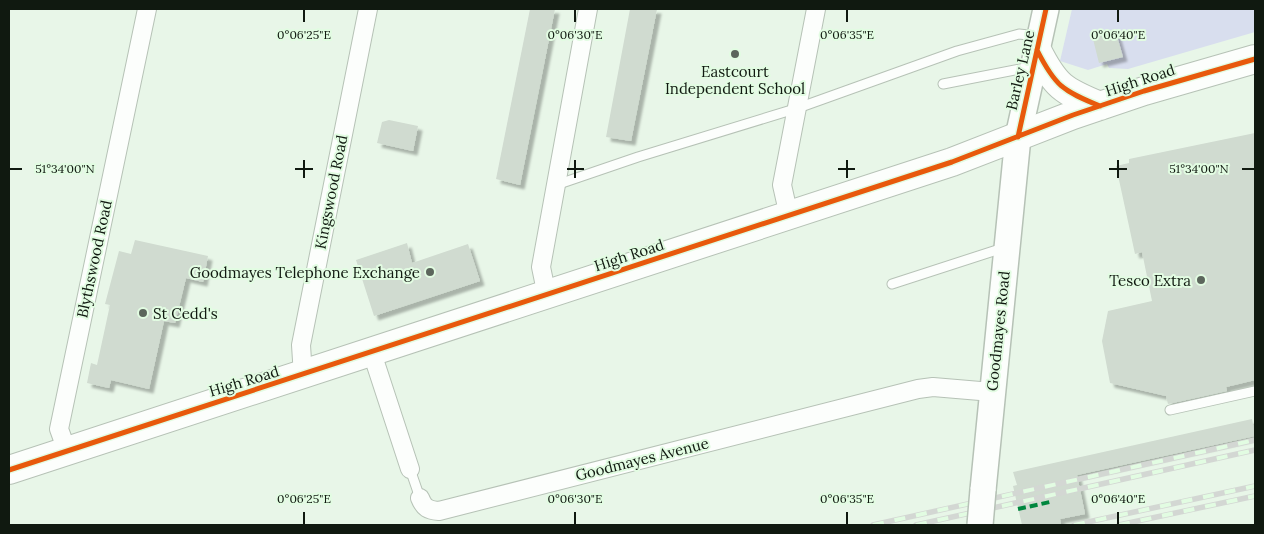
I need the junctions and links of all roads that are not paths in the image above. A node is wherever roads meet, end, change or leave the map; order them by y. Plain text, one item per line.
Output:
1 (147, 9) edge
2 (368, 9) edge
3 (588, 9) edge
4 (816, 9) edge
5 (1046, 9) edge
6 (1037, 51) junction
7 (1255, 59) edge
8 (942, 84) dead end
9 (1100, 106) junction
10 (798, 108) junction
11 (1018, 136) junction
12 (556, 185) junction
13 (789, 216) junction
14 (1006, 248) junction
15 (892, 284) dead end
16 (547, 296) junction
17 (372, 353) junction
18 (303, 376) junction
19 (1255, 391) edge
20 (992, 392) junction
21 (1170, 410) dead end
22 (67, 451) junction
23 (410, 469) joint
24 (9, 470) edge
25 (420, 498) joint
26 (980, 525) edge

1 - 22 street, Blythswood Road
2 - 18 street, Kingswood Road
3 - 12 street
4 - 10 street
5 - 6 main road, Barley Lane
6 - 8 lane
6 - 9 main road
6 - 10 lane
6 - 11 main road, Barley Lane
7 - 9 main road, High Road
9 - 11 main road, High Road
10 - 12 lane
10 - 13 street
11 - 13 main road, High Road
11 - 14 main road, Goodmayes Road
12 - 16 street
13 - 16 main road, High Road
14 - 15 lane
14 - 20 main road, Goodmayes Road
16 - 17 main road, High Road
17 - 18 main road, High Road
17 - 23 street, Goodmayes Avenue
18 - 22 main road, High Road
19 - 21 lane
20 - 25 street, Goodmayes Avenue
20 - 26 main road, Goodmayes Road, bridge
22 - 24 main road, High Road
23 - 25 lane, Goodmayes Avenue

